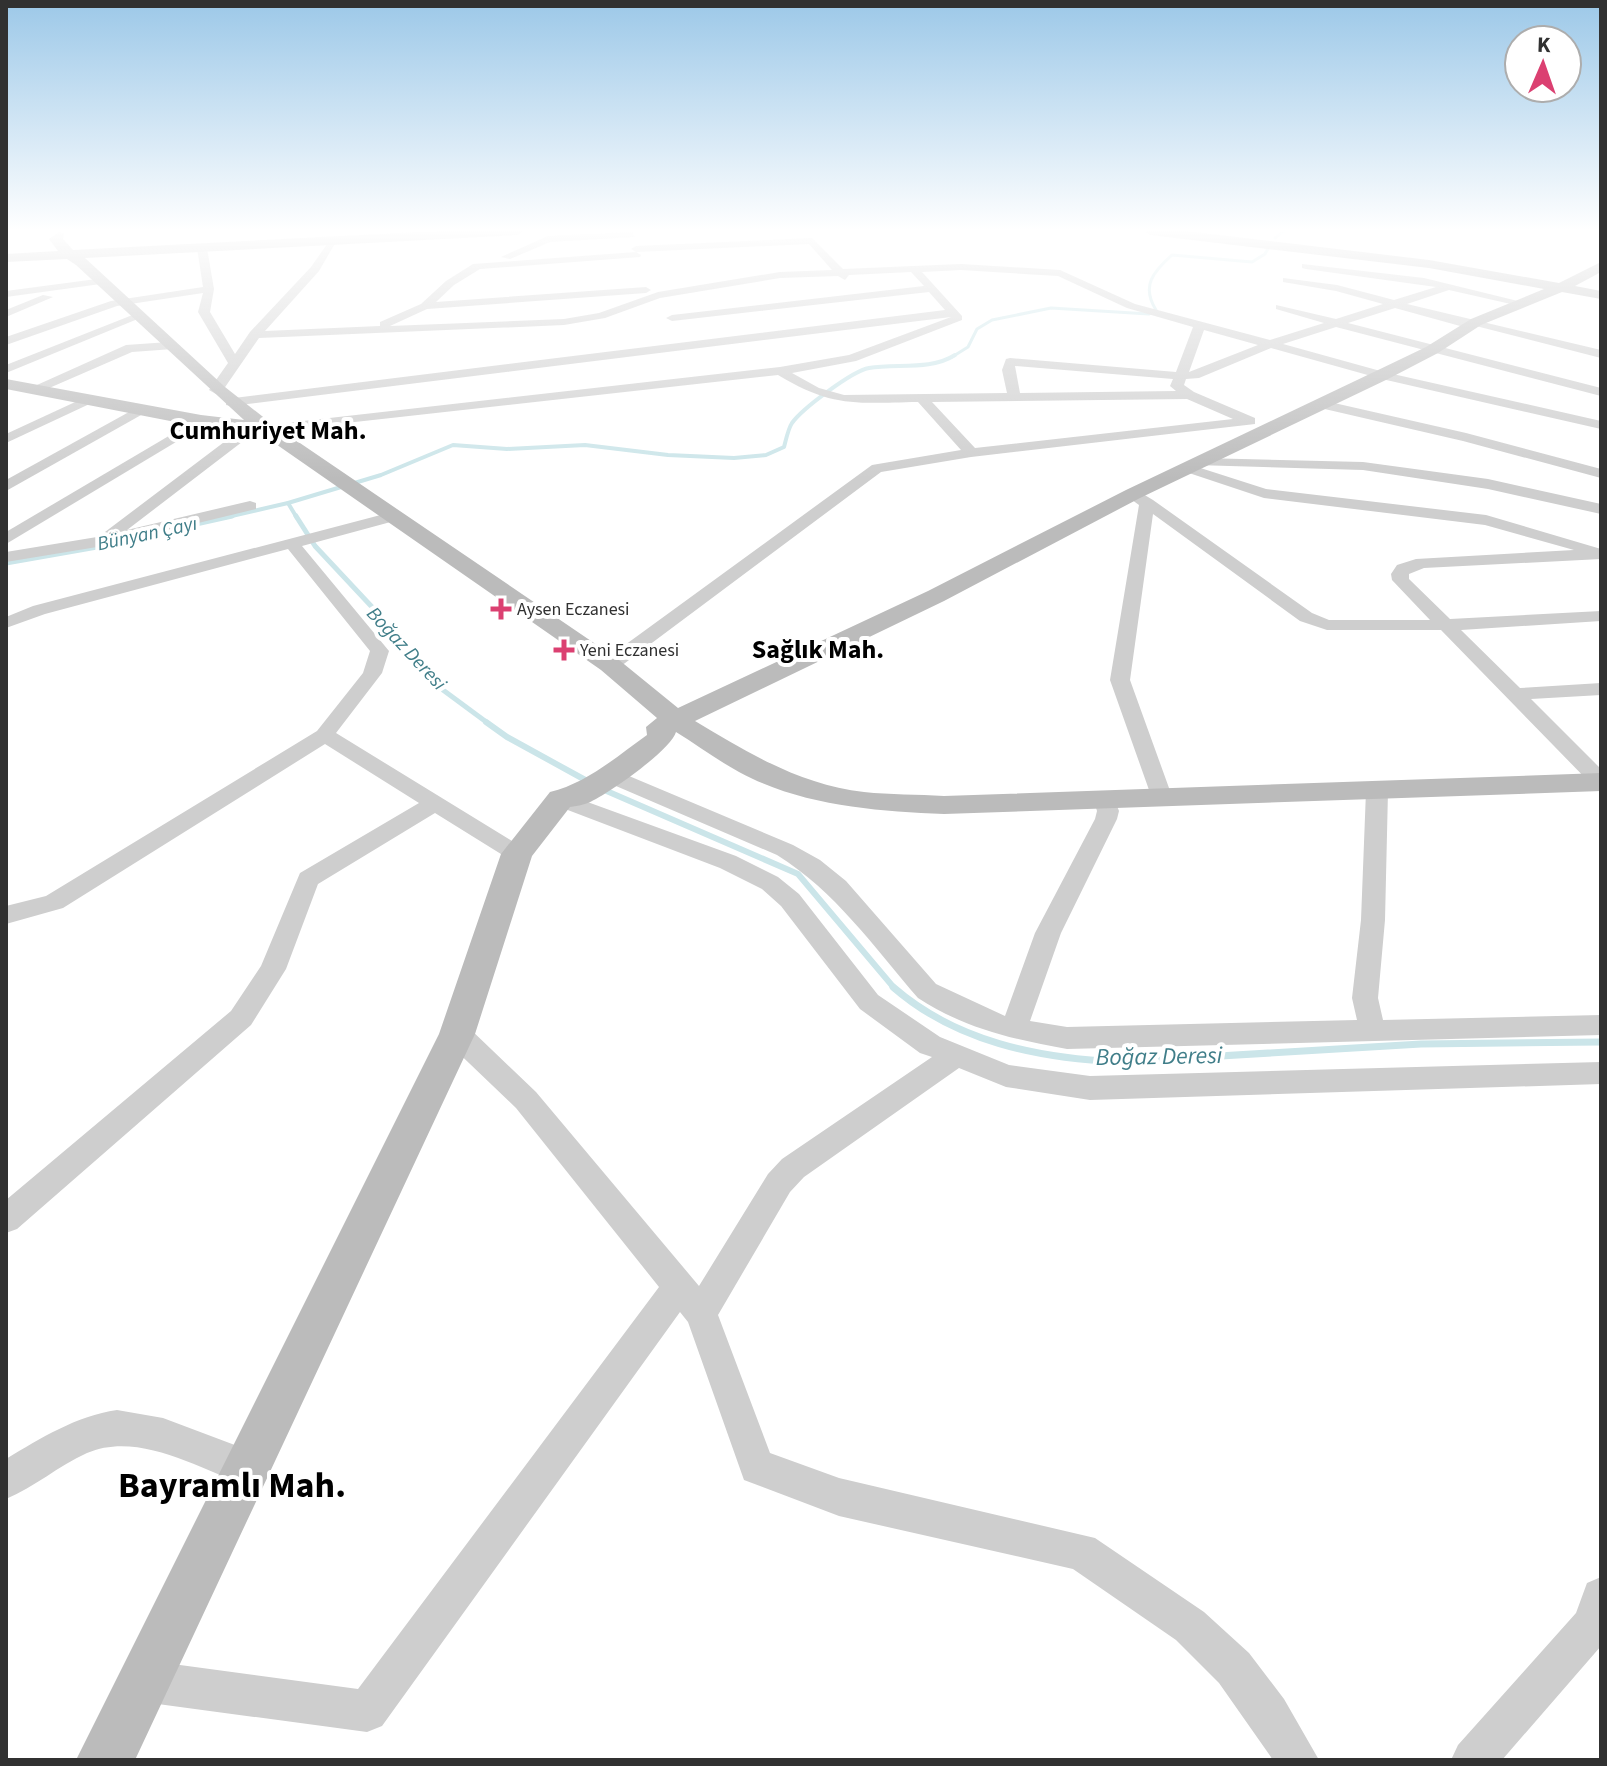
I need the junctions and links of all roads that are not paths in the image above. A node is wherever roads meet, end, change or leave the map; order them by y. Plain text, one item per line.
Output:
1 (86, 313) edge
2 (136, 313) edge
3 (205, 313) edge
4 (273, 313) edge
5 (408, 313) edge
6 (606, 313) edge
7 (670, 313) edge
8 (788, 313) edge
9 (939, 313) edge
10 (955, 313) edge
11 (1158, 313) edge
12 (1302, 313) edge
13 (1365, 313) edge
14 (1432, 313) edge
15 (1500, 313) edge
16 (139, 316) junction
17 (1336, 323) junction
18 (1474, 324) junction
19 (1200, 325) junction
20 (371, 330) junction
21 (6, 331) edge
22 (26, 333) junction
23 (254, 335) junction
24 (684, 337) junction
25 (6, 341) edge
26 (78, 341) junction
27 (1271, 344) junction
28 (169, 346) junction
29 (130, 348) junction
30 (1432, 350) junction
31 (1601, 354) edge
32 (234, 363) junction
33 (6, 369) edge
34 (780, 371) junction
35 (1382, 375) junction
36 (1181, 376) junction
37 (6, 384) edge
38 (35, 389) junction
39 (216, 390) junction
40 (1601, 392) edge
41 (1189, 395) junction
42 (1015, 399) junction
43 (91, 400) junction
44 (923, 400) junction
45 (231, 402) junction
46 (1321, 404) junction
47 (143, 410) junction
48 (201, 421) junction
49 (1259, 425) junction
50 (1601, 425) edge
51 (259, 427) junction
52 (8, 437) edge
53 (971, 453) junction
54 (1194, 465) junction
55 (1601, 474) edge
56 (6, 486) edge
57 (1140, 498) junction
58 (250, 506) dead end
59 (1601, 509) edge
60 (392, 517) junction
61 (6, 539) edge
62 (103, 541) junction
63 (296, 544) junction
64 (1601, 554) edge
65 (6, 557) edge
66 (1601, 616) edge
67 (6, 623) edge
68 (1447, 625) junction
69 (610, 665) junction
70 (1601, 689) edge
71 (1516, 694) junction
72 (670, 723) junction
73 (325, 735) junction
74 (1601, 781) edge
75 (580, 786) junction
76 (1377, 791) junction
77 (1162, 799) junction
78 (1105, 801) junction
79 (435, 803) junction
80 (517, 854) junction
81 (6, 915) edge
82 (1601, 1025) edge
83 (1014, 1029) junction
84 (1372, 1029) junction
85 (457, 1034) junction
86 (954, 1057) junction
87 (1601, 1073) edge
88 (6, 1219) edge
89 (690, 1300) junction
90 (246, 1467) junction
91 (6, 1480) edge
92 (1601, 1597) edge
93 (143, 1681) junction
94 (105, 1760) edge
95 (1297, 1760) edge
96 (1473, 1760) edge

1 - 22 street
2 - 16 street
3 - 32 street
4 - 23 street
5 - 20 street
6 - 20 street
7 - 24 street
8 - 24 street
9 - 24 street
10 - 34 street
11 - 19 street
12 - 17 street
13 - 17 street
14 - 18 street
15 - 18 street
16 - 26 street
16 - 28 street
17 - 27 street
17 - 30 street
18 - 30 street
18 - 31 street
19 - 27 street
19 - 36 street
20 - 23 street
21 - 22 street
22 - 25 street
22 - 26 street
23 - 32 street
24 - 45 street
26 - 29 street
26 - 33 street
27 - 35 street
27 - 36 street
28 - 29 street
28 - 39 street
29 - 38 street
30 - 35 street
30 - 40 street
32 - 39 street
34 - 44 street
34 - 51 street
35 - 46 street
35 - 50 street
36 - 41 street
36 - 42 street
37 - 38 street
38 - 43 street
39 - 45 street
41 - 42 street
41 - 49 street
42 - 44 street
43 - 47 street
43 - 52 street
44 - 53 street
45 - 51 street
46 - 49 street
46 - 55 street
47 - 48 street
47 - 56 street
48 - 51 street
48 - 61 street
49 - 53 street
49 - 54 street
51 - 60 street
51 - 62 street
53 - 69 street
54 - 57 street
54 - 59 street
54 - 64 street
57 - 68 street
57 - 72 street
57 - 77 street
58 - 62 street
60 - 63 street
60 - 69 street
62 - 65 street
63 - 67 street
63 - 73 street
64 - 68 street
66 - 68 street
68 - 71 street
69 - 72 street
70 - 71 street
71 - 74 street
72 - 75 street
72 - 78 street
73 - 79 street
73 - 81 street
74 - 76 street
75 - 80 street
75 - 83 street
75 - 86 street
76 - 77 street
76 - 84 street
77 - 78 street
78 - 83 street
79 - 80 street
79 - 88 street
80 - 85 street
82 - 84 street
83 - 84 street
85 - 89 street
85 - 90 street
86 - 87 street
86 - 89 street
89 - 93 street
89 - 95 street
90 - 91 street
90 - 93 street
92 - 96 street
93 - 94 street

